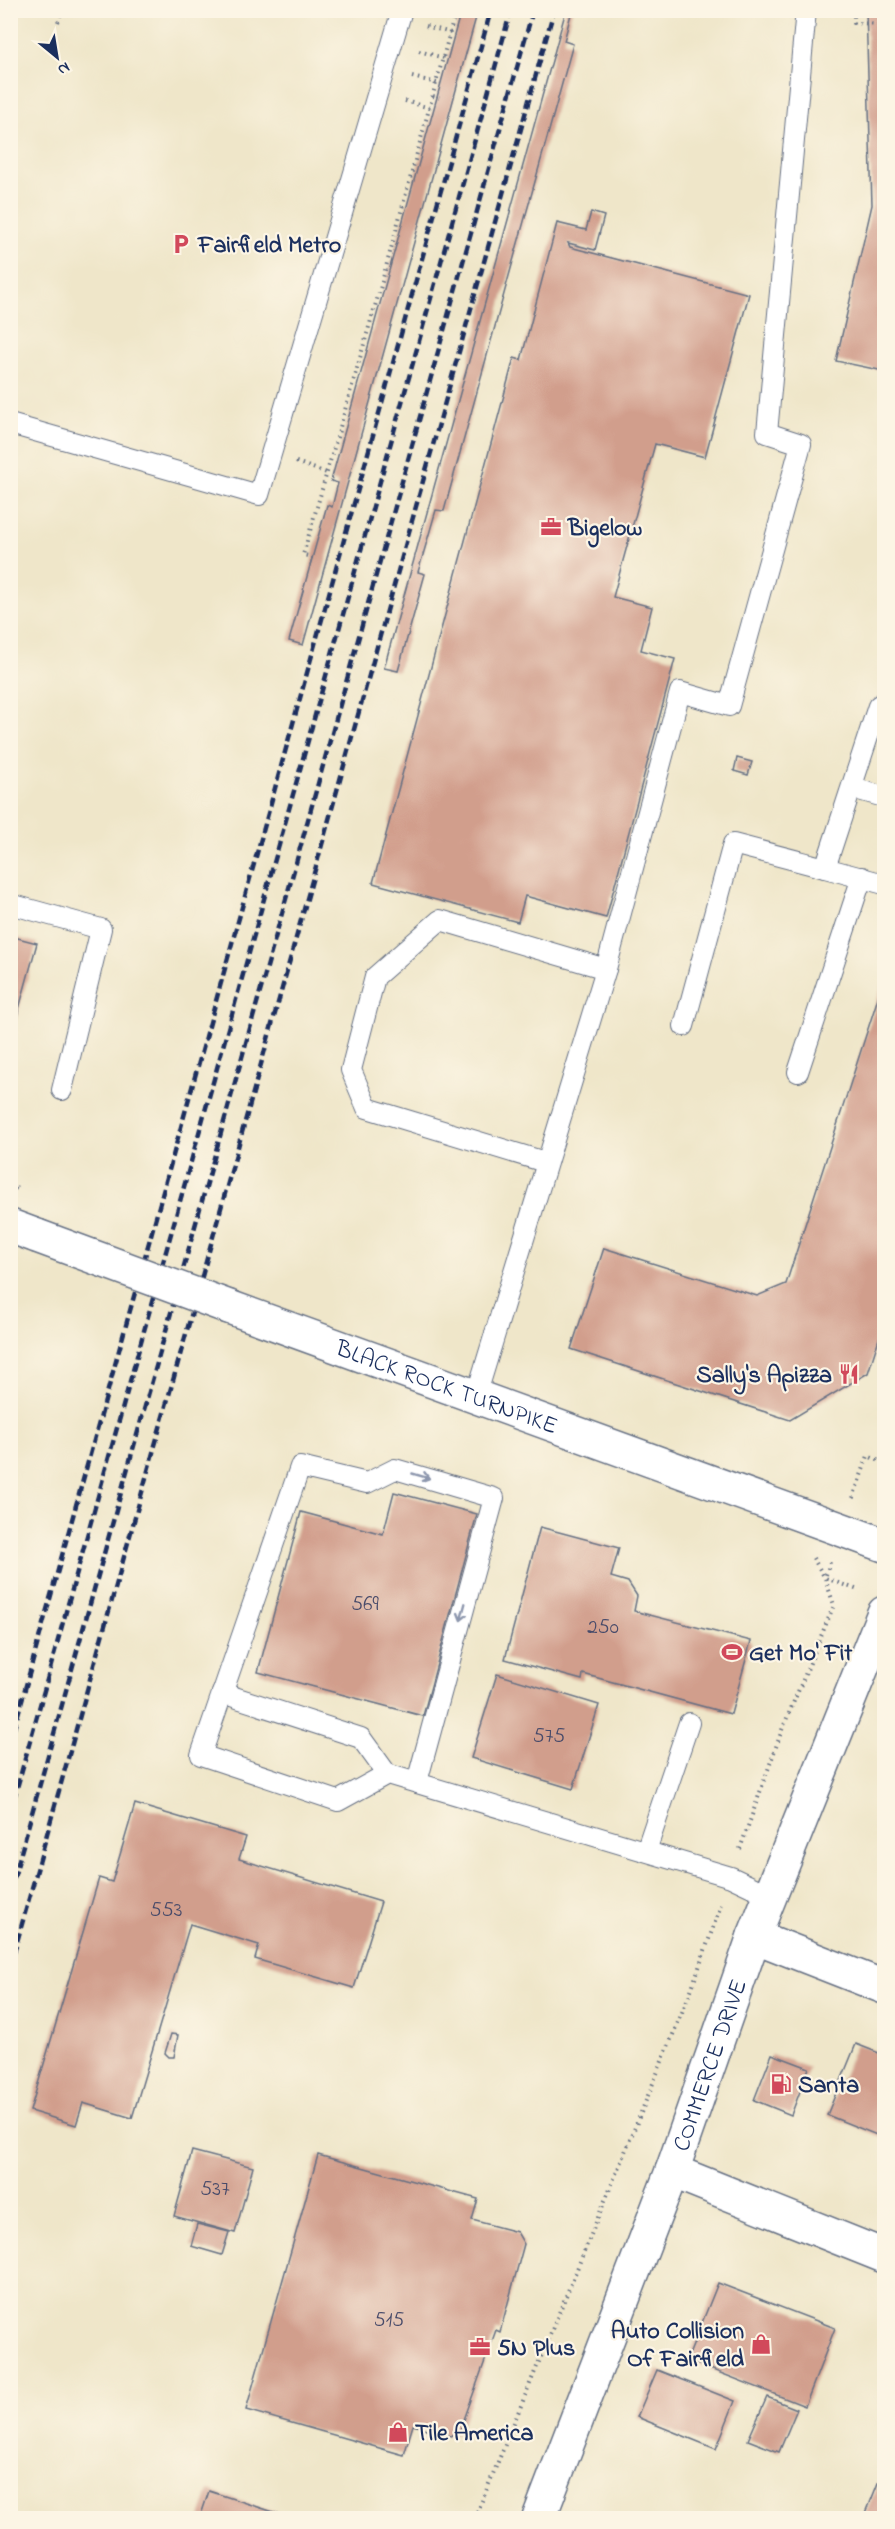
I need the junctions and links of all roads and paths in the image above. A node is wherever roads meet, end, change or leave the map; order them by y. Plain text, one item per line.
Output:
1 (62, 10) edge
2 (402, 10) edge
3 (456, 10) edge
4 (806, 10) edge
5 (854, 10) edge
6 (58, 22) dead end
7 (885, 24) edge
8 (433, 96) junction
9 (439, 98) dead end
10 (10, 424) edge
11 (313, 557) dead end
12 (885, 702) edge
13 (852, 788) junction
14 (885, 797) edge
15 (825, 868) junction
16 (861, 878) junction
17 (885, 884) edge
18 (10, 904) edge
19 (606, 969) junction
20 (684, 1026) dead end
21 (798, 1072) dead end
22 (62, 1090) dead end
23 (545, 1162) junction
24 (24, 1231) edge
25 (476, 1396) junction
26 (885, 1545) edge
27 (885, 1613) edge
28 (222, 1693) junction
29 (689, 1723) dead end
30 (387, 1774) junction
31 (417, 1782) junction
32 (646, 1851) junction
33 (771, 1896) junction
34 (754, 1936) junction
35 (885, 1987) edge
36 (672, 2171) junction
37 (885, 2256) edge
38 (539, 2518) edge

1 - 6 path
2 - 10 lane
3 - 8 path
4 - 19 lane
5 - 7 path
8 - 9 path
8 - 11 path
12 - 13 lane
13 - 14 lane
13 - 15 lane
15 - 16 lane
15 - 20 lane
16 - 17 lane
16 - 21 lane
18 - 22 lane
19 - 23 lane
19 - 23 lane
23 - 25 lane
24 - 25 main road, BLACK ROCK TURNPIKE, bridge
25 - 26 main road, BLACK ROCK TURNPIKE
27 - 33 main road, COMMERCE DRIVE
28 - 30 lane
28 - 30 lane
28 -> 31 lane
29 - 32 lane
30 - 31 lane
31 - 32 lane
32 - 33 lane
33 - 34 main road, COMMERCE DRIVE
34 - 35 main road
34 - 36 main road, COMMERCE DRIVE
36 - 37 main road
36 - 38 main road, COMMERCE DRIVE

